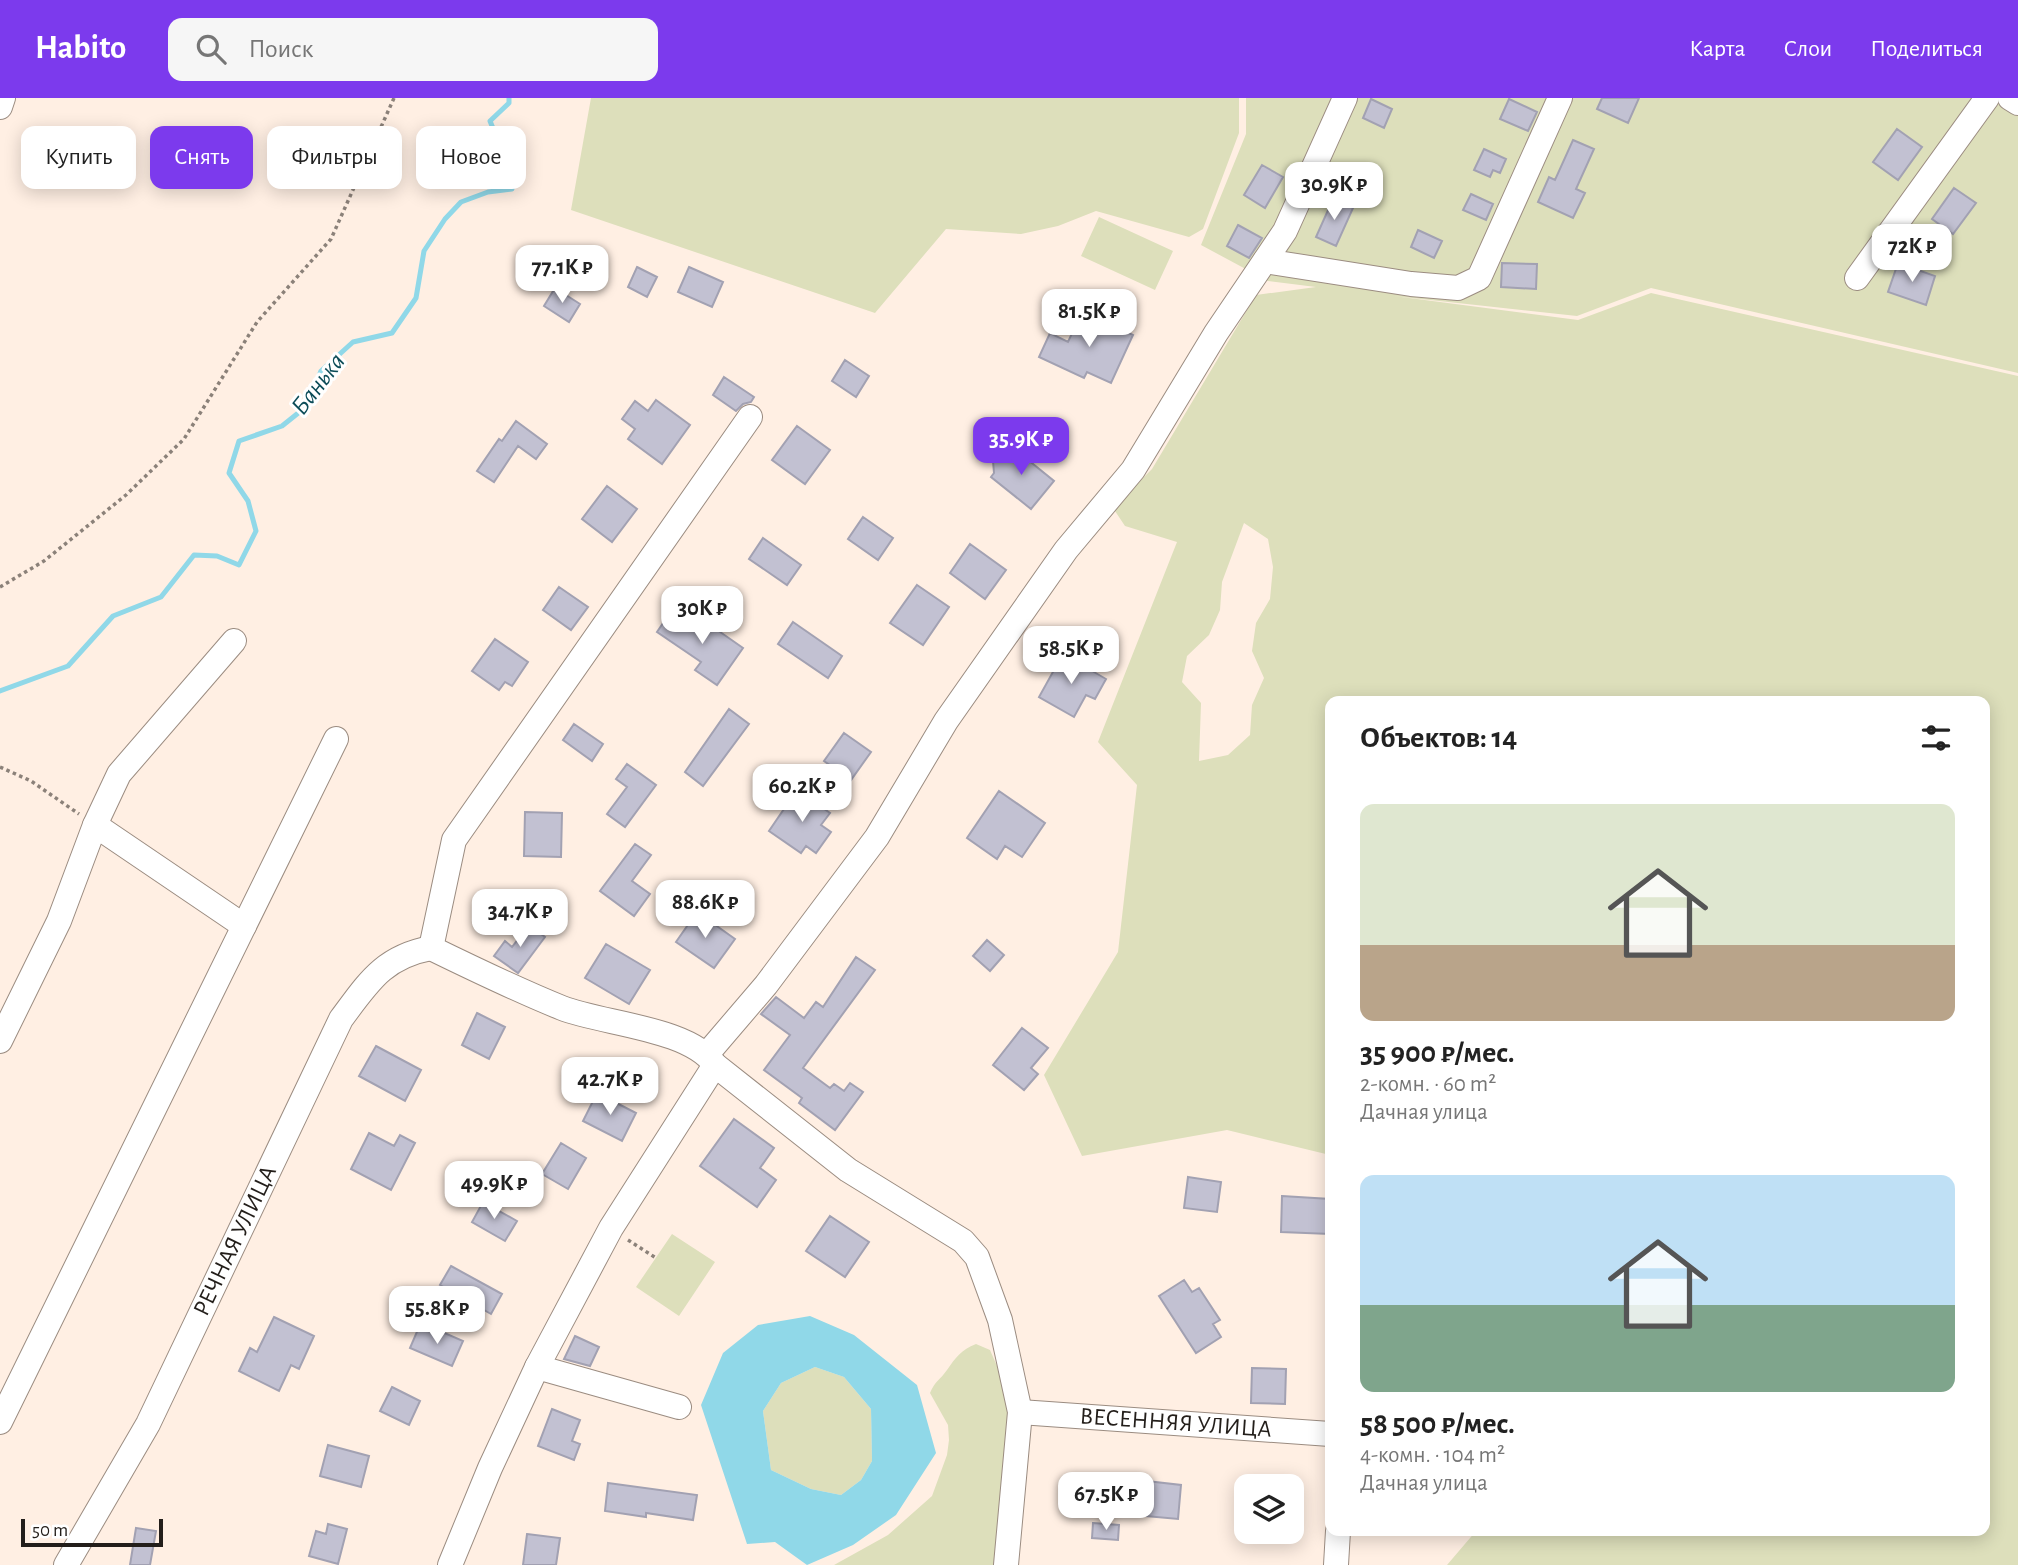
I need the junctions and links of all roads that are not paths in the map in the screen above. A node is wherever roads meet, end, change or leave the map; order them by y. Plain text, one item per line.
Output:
1 (3, 98) edge
2 (1345, 98) edge
3 (1560, 98) edge
4 (1987, 98) edge
5 (2010, 98) edge
6 (2018, 103) edge
7 (0, 107) edge
8 (1265, 261) junction
9 (1857, 278) dead end
10 (750, 417) dead end
11 (234, 641) dead end
12 (336, 739) dead end
13 (95, 825) junction
14 (244, 926) junction
15 (430, 948) junction
16 (0, 1041) edge
17 (711, 1059) junction
18 (537, 1367) junction
19 (679, 1407) dead end
20 (1020, 1412) junction
21 (0, 1422) edge
22 (1325, 1434) edge
23 (1338, 1536) edge
24 (66, 1565) edge
25 (450, 1565) edge
26 (1006, 1565) edge
27 (1336, 1565) edge

1 - 7 street
2 - 8 street
3 - 8 street
4 - 9 street
5 - 6 street
8 - 17 street
10 - 15 street
11 - 13 street
12 - 14 street
13 - 14 street
13 - 16 street
14 - 21 street
15 - 17 street
15 - 24 street, РЕЧНАЯ УЛИЦА
17 - 18 street
17 - 20 street
18 - 19 street
18 - 25 street
20 - 22 street, ВЕСЕННЯЯ УЛИЦА
20 - 26 street
23 - 27 street

